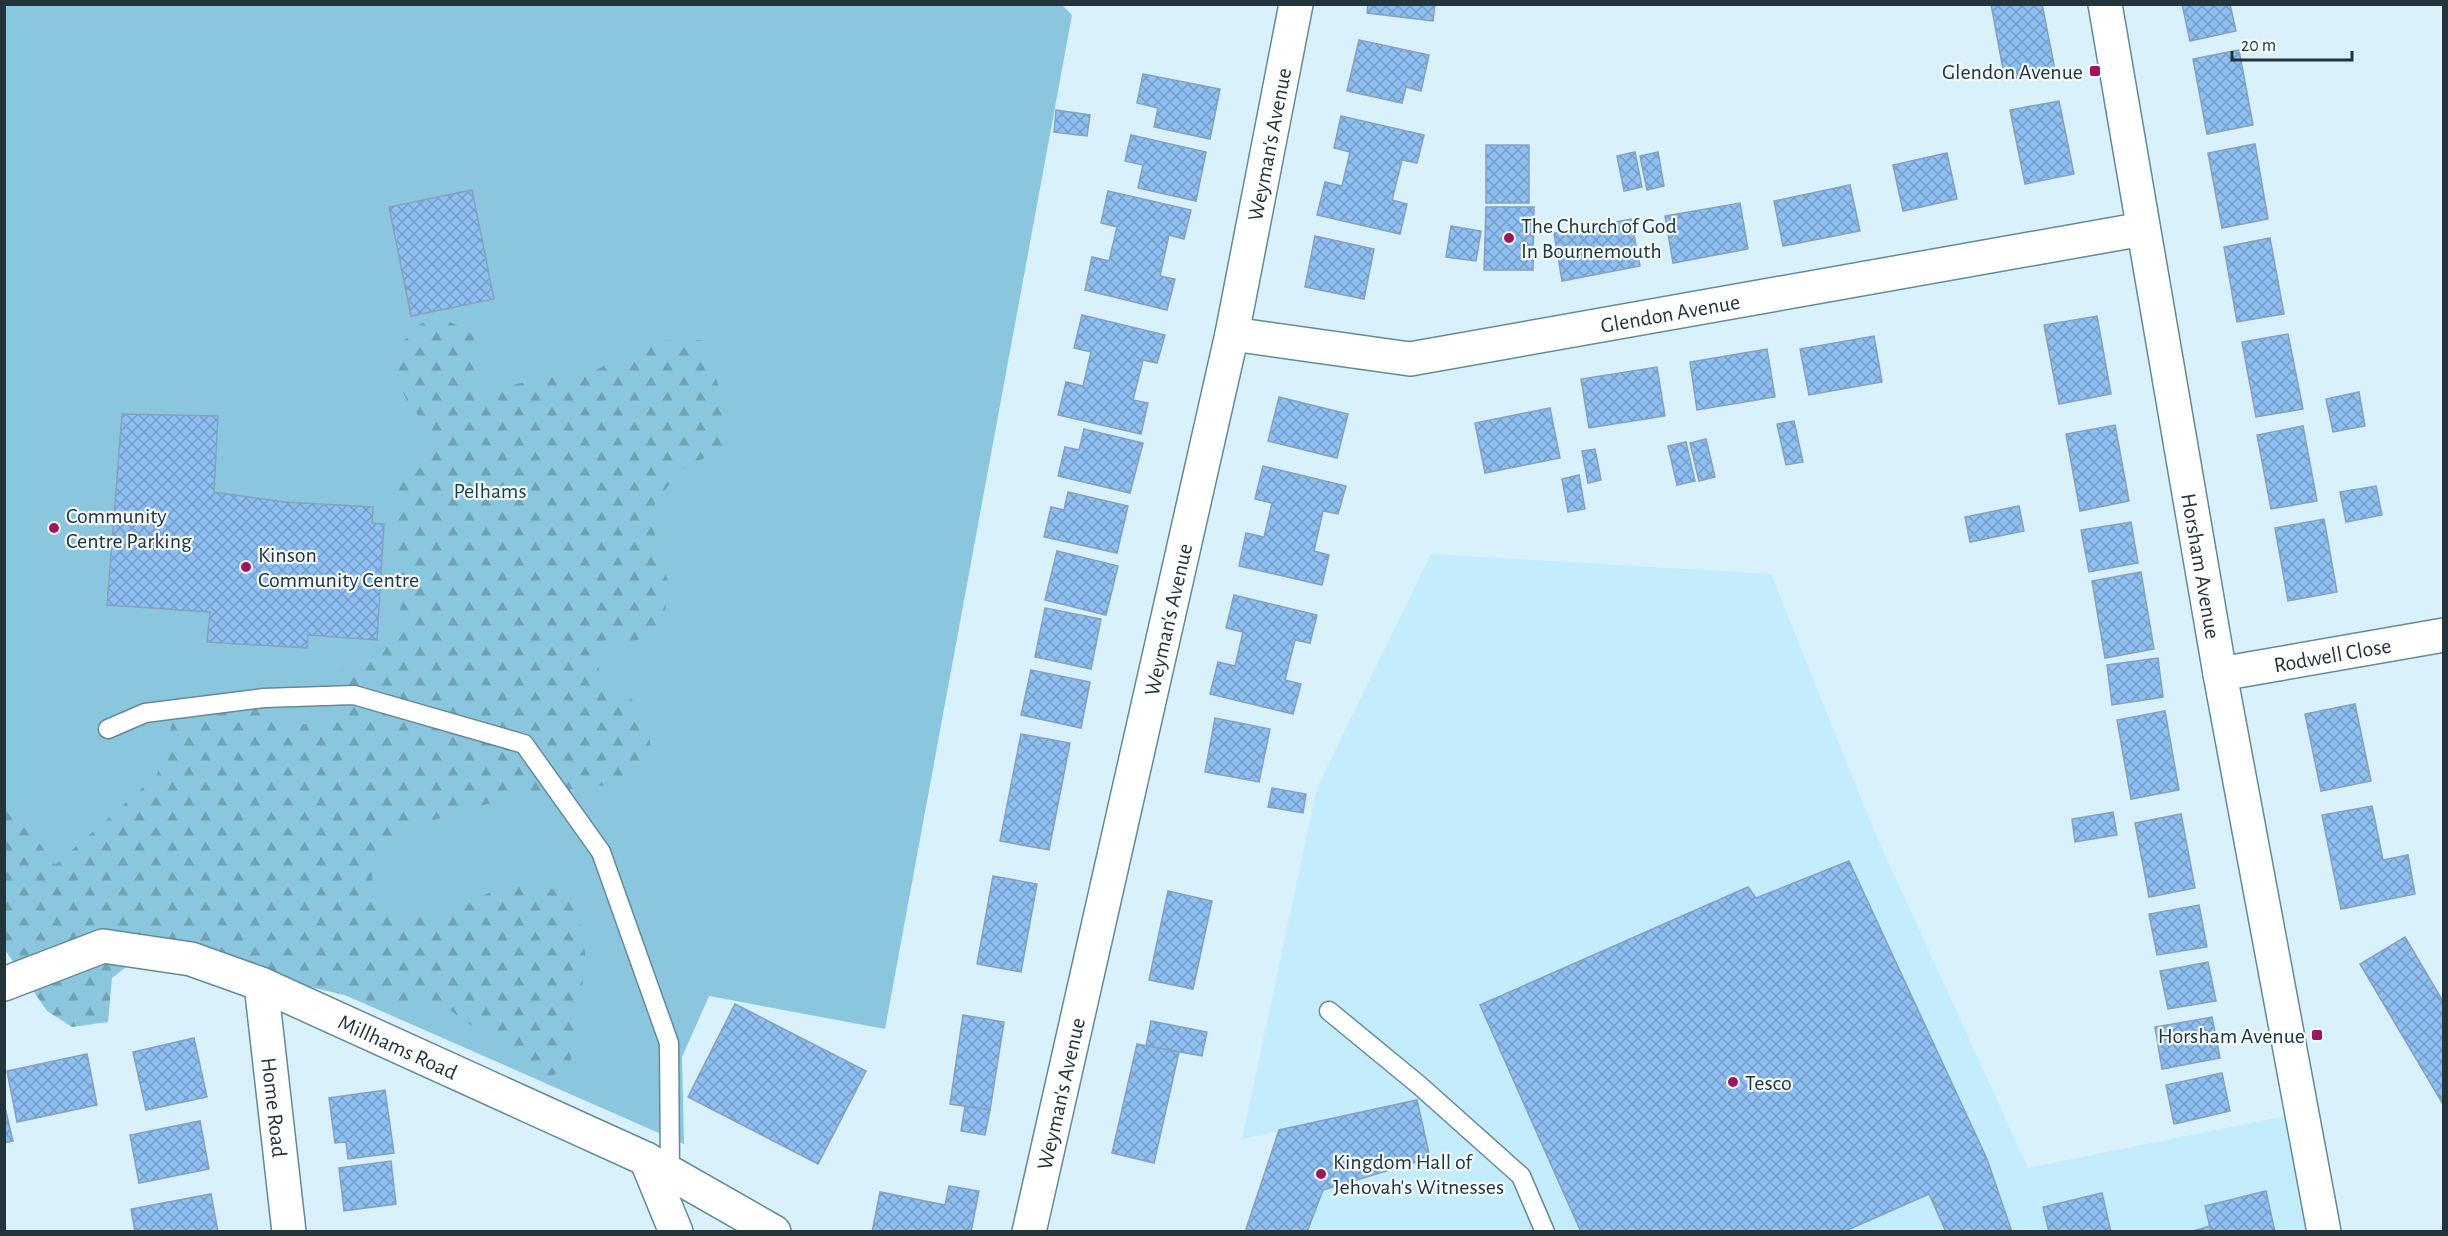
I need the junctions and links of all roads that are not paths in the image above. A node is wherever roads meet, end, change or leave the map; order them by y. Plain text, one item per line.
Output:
1 (1296, 4) edge
2 (2105, 4) edge
3 (2144, 229) junction
4 (1232, 334) junction
5 (2444, 634) edge
6 (2220, 674) junction
7 (108, 729) dead end
8 (4, 984) edge
9 (261, 984) junction
10 (1329, 1011) dead end
11 (658, 1166) junction
12 (289, 1232) edge
13 (676, 1232) edge
14 (774, 1232) edge
15 (1029, 1232) edge
16 (1545, 1232) edge
17 (2324, 1232) edge

1 - 4 street, Weyman's Avenue
2 - 3 street, Horsham Avenue
3 - 4 street, Glendon Avenue
3 - 6 street, Horsham Avenue
4 - 15 street, Weyman's Avenue
5 - 6 street, Rodwell Close
6 - 17 street, Horsham Avenue
7 - 11 lane
8 - 9 street, Millhams Road
9 - 11 street, Millhams Road
9 - 12 street, Home Road
10 - 16 lane
11 - 13 street
11 - 14 street, Millhams Road

